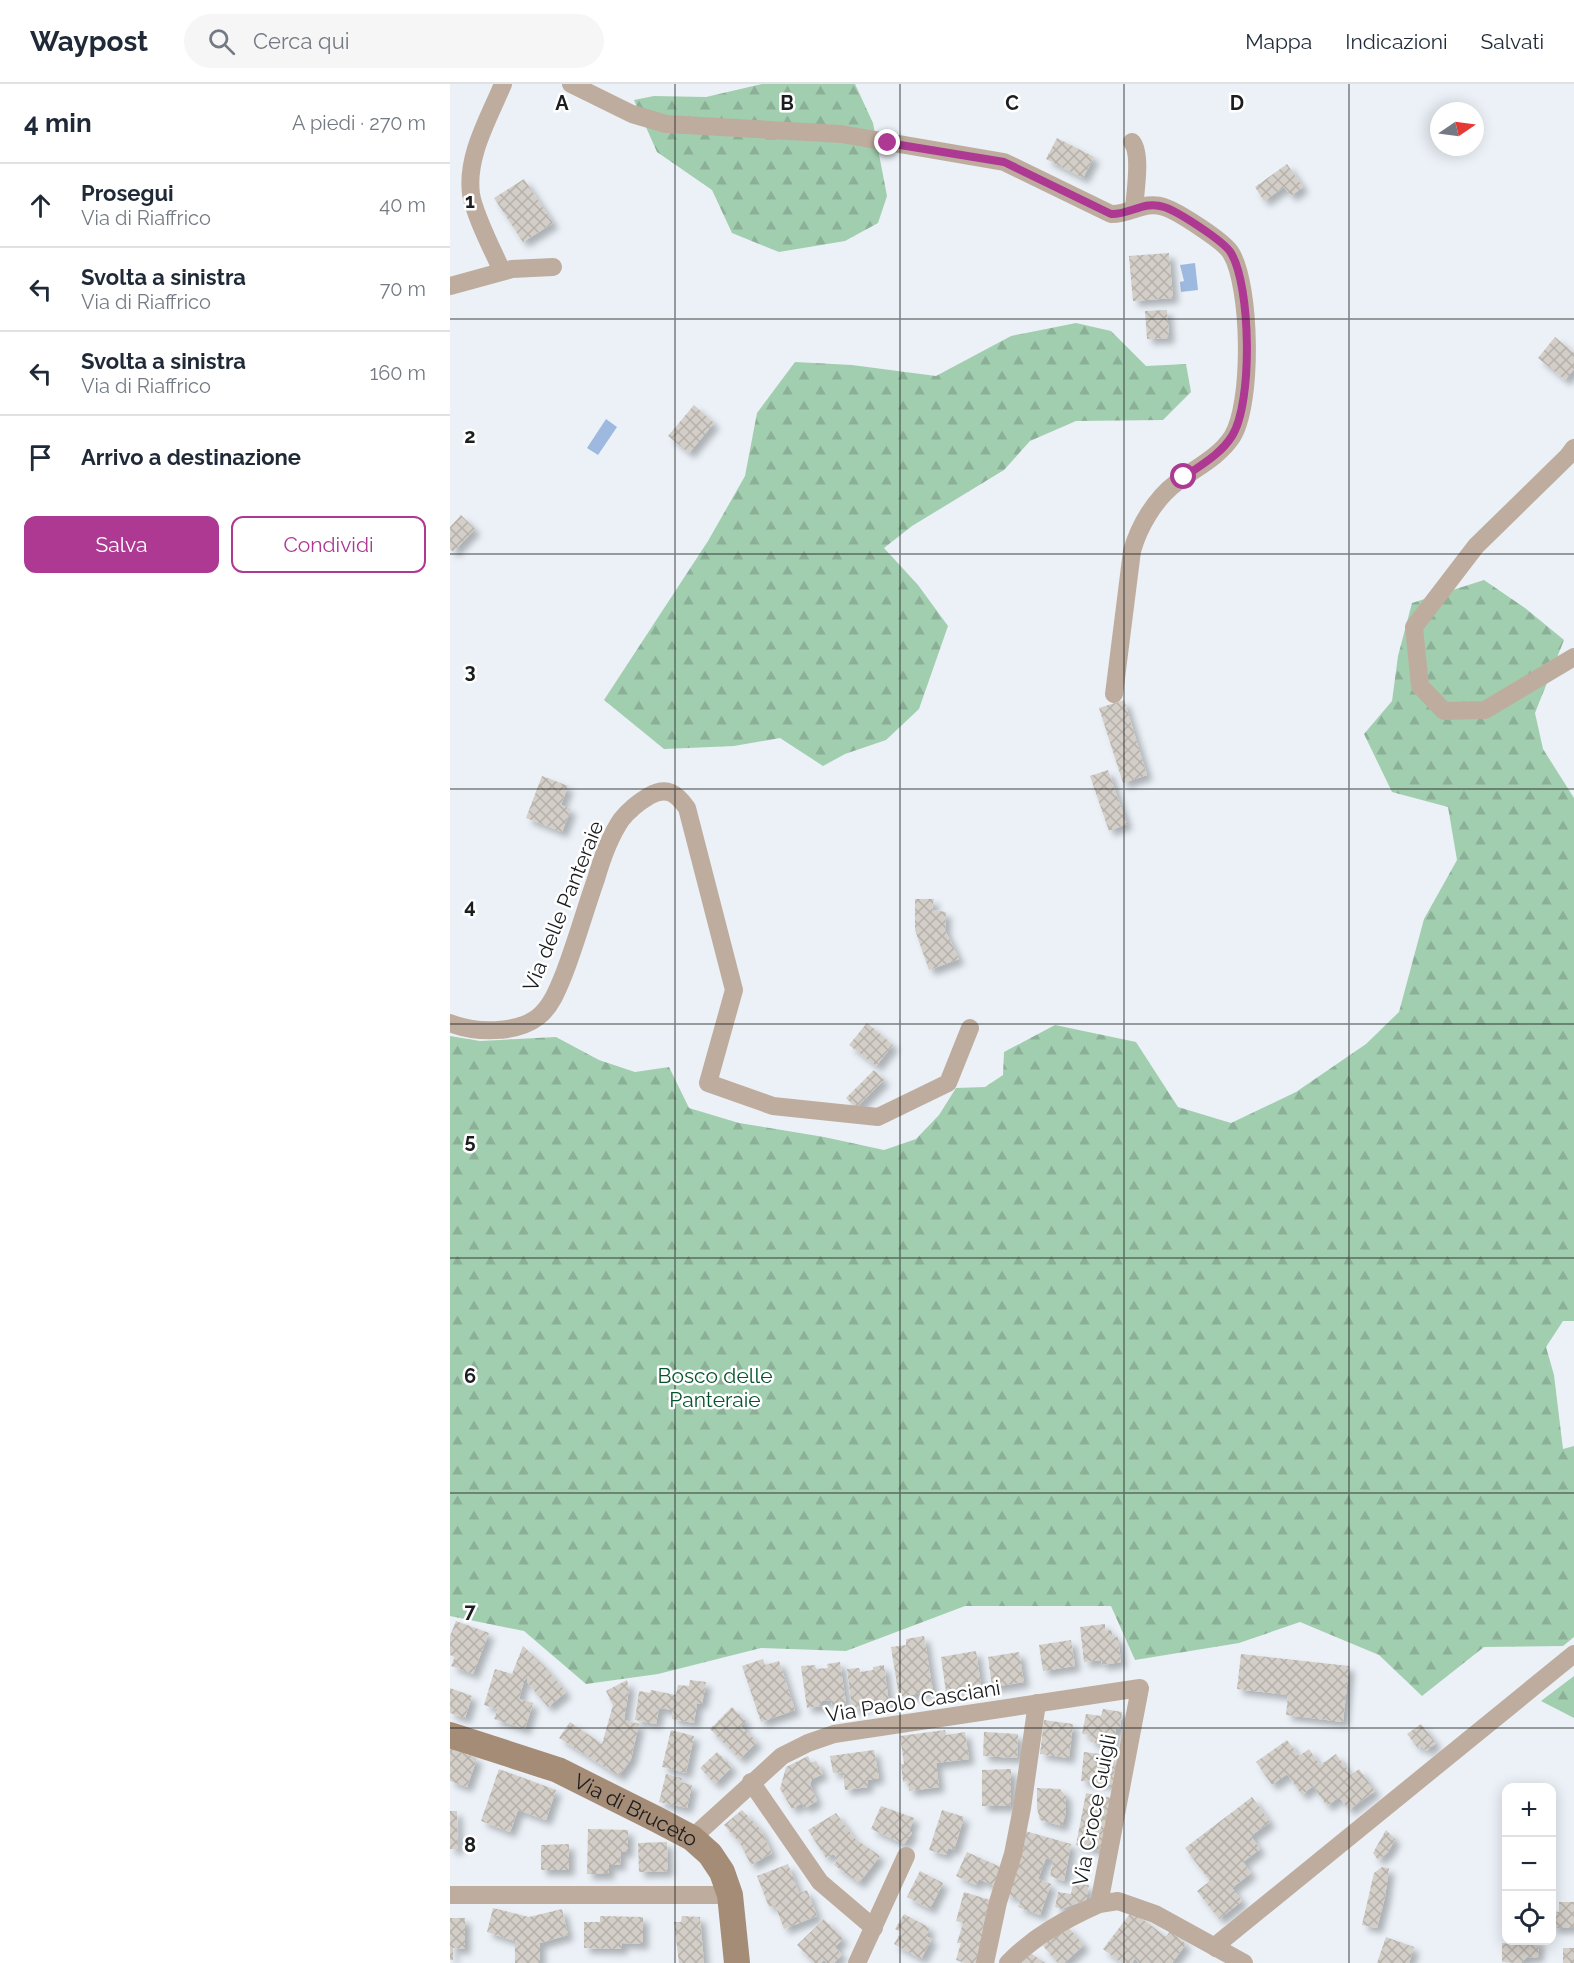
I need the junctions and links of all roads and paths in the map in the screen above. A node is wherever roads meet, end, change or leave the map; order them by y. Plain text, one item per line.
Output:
1 (503, 84) edge
2 (571, 84) edge
3 (1132, 142) dead end
4 (1134, 209) junction
5 (553, 267) dead end
6 (502, 271) junction
7 (450, 286) edge
8 (1574, 448) edge
9 (1574, 657) edge
10 (1113, 694) dead end
11 (450, 1023) edge
12 (970, 1028) dead end
13 (1574, 1654) edge
14 (1140, 1688) joint
15 (1036, 1704) junction
16 (450, 1735) edge
17 (752, 1782) junction
18 (692, 1838) junction
19 (906, 1856) dead end
20 (450, 1895) edge
21 (730, 1895) junction
22 (1099, 1904) junction
23 (874, 1928) junction
24 (1216, 1948) junction
25 (737, 1963) edge
26 (857, 1963) edge
27 (985, 1963) edge
28 (1008, 1963) edge
29 (1244, 1963) edge

1 - 6 street
2 - 4 street
3 - 4 street
4 - 10 street
5 - 6 street
6 - 7 street
8 - 9 street
11 - 12 street, Via delle Panteraie
13 - 24 street
14 - 15 street, Via Paolo Casciani
14 - 22 street, Via Croce Guigli
15 - 17 street, Via Paolo Casciani
15 - 27 street
16 - 18 main road, Via di Bruceto
17 - 18 street, Via Paolo Casciani
17 - 23 street
18 - 21 main road, Via di Bruceto
19 - 23 street
20 - 21 street
21 - 25 main road, Via di Bruceto
22 - 24 street
22 - 28 street, Via Croce Guigli
23 - 26 street
24 - 29 street

